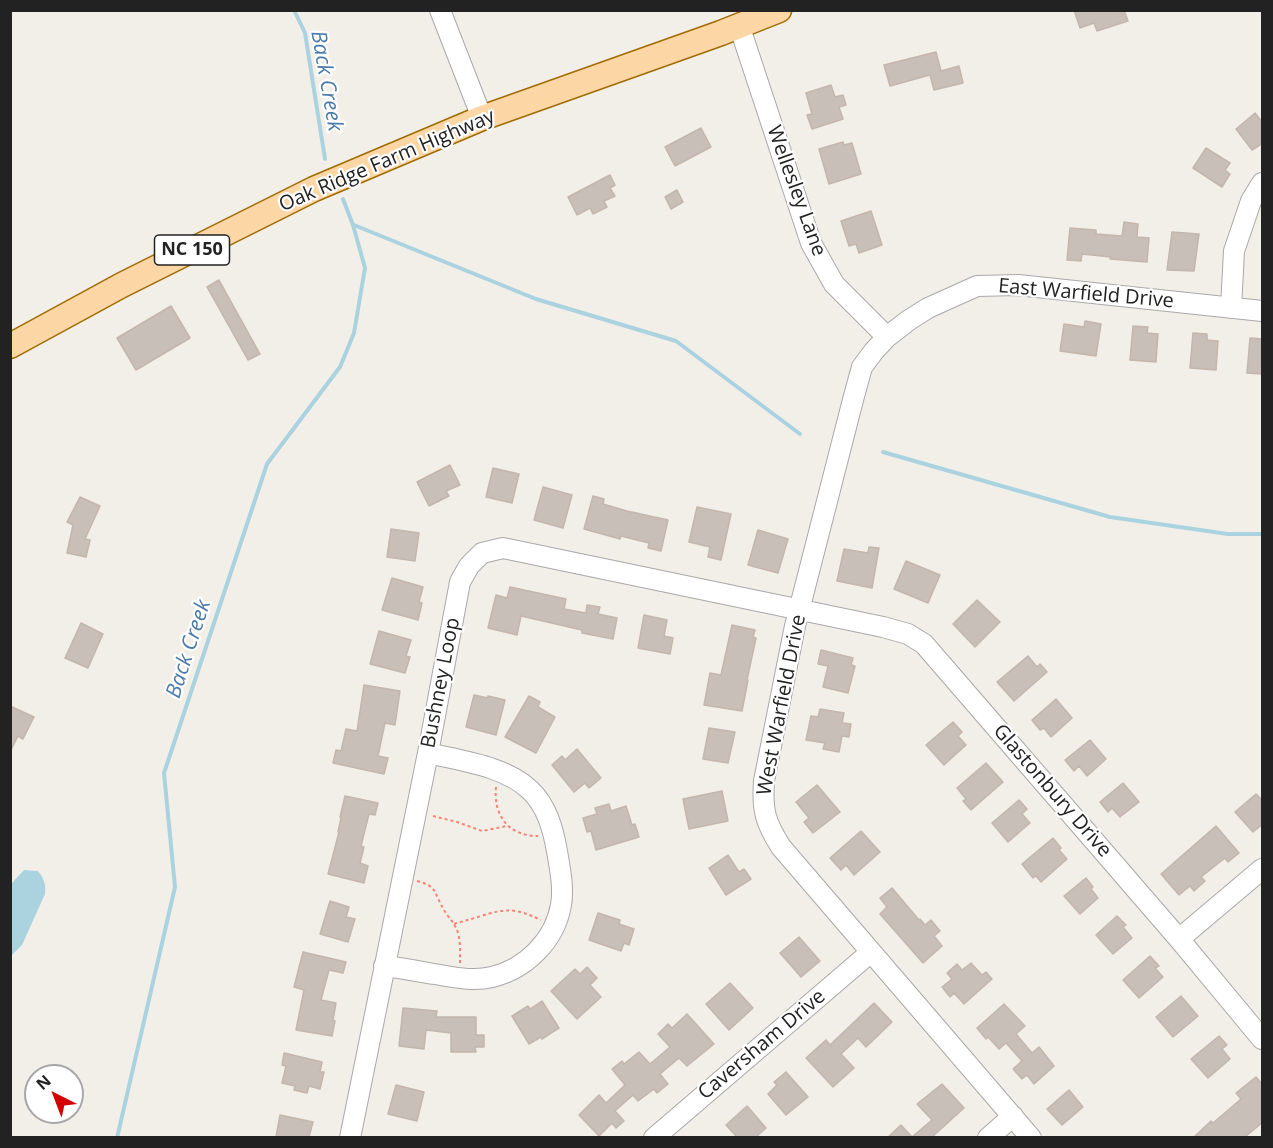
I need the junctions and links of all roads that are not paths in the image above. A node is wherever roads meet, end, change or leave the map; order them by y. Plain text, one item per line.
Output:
1 (440, 10) edge
2 (779, 10) edge
3 (739, 26) junction
4 (482, 118) junction
5 (1263, 183) edge
6 (1231, 308) junction
7 (1263, 311) edge
8 (887, 337) junction
9 (10, 346) edge
10 (799, 610) junction
11 (428, 753) junction
12 (1263, 868) edge
13 (1179, 939) junction
14 (871, 952) junction
15 (384, 966) junction
16 (1263, 1039) edge
17 (1013, 1116) junction
18 (350, 1137) edge
19 (654, 1137) edge
20 (988, 1137) edge
21 (1031, 1137) edge

1 - 4 street
2 - 3 main road, Oak Ridge Farm Highway / NC 150
3 - 4 main road, Oak Ridge Farm Highway / NC 150
3 - 8 street, Wellesley Lane
4 - 9 main road, Oak Ridge Farm Highway / NC 150
5 - 6 street
6 - 7 street, East Warfield Drive
6 - 8 street, East Warfield Drive
8 - 10 street, West Warfield Drive
10 - 11 street, Bushney Loop
10 - 13 street, Glastonbury Drive
10 - 14 street, West Warfield Drive
11 - 15 street, Bushney Loop
11 - 15 street
12 - 13 street
13 - 16 street, Glastonbury Drive
14 - 17 street, West Warfield Drive
14 - 19 street, Caversham Drive
15 - 18 street, Bushney Loop
17 - 20 street
17 - 21 street, West Warfield Drive

